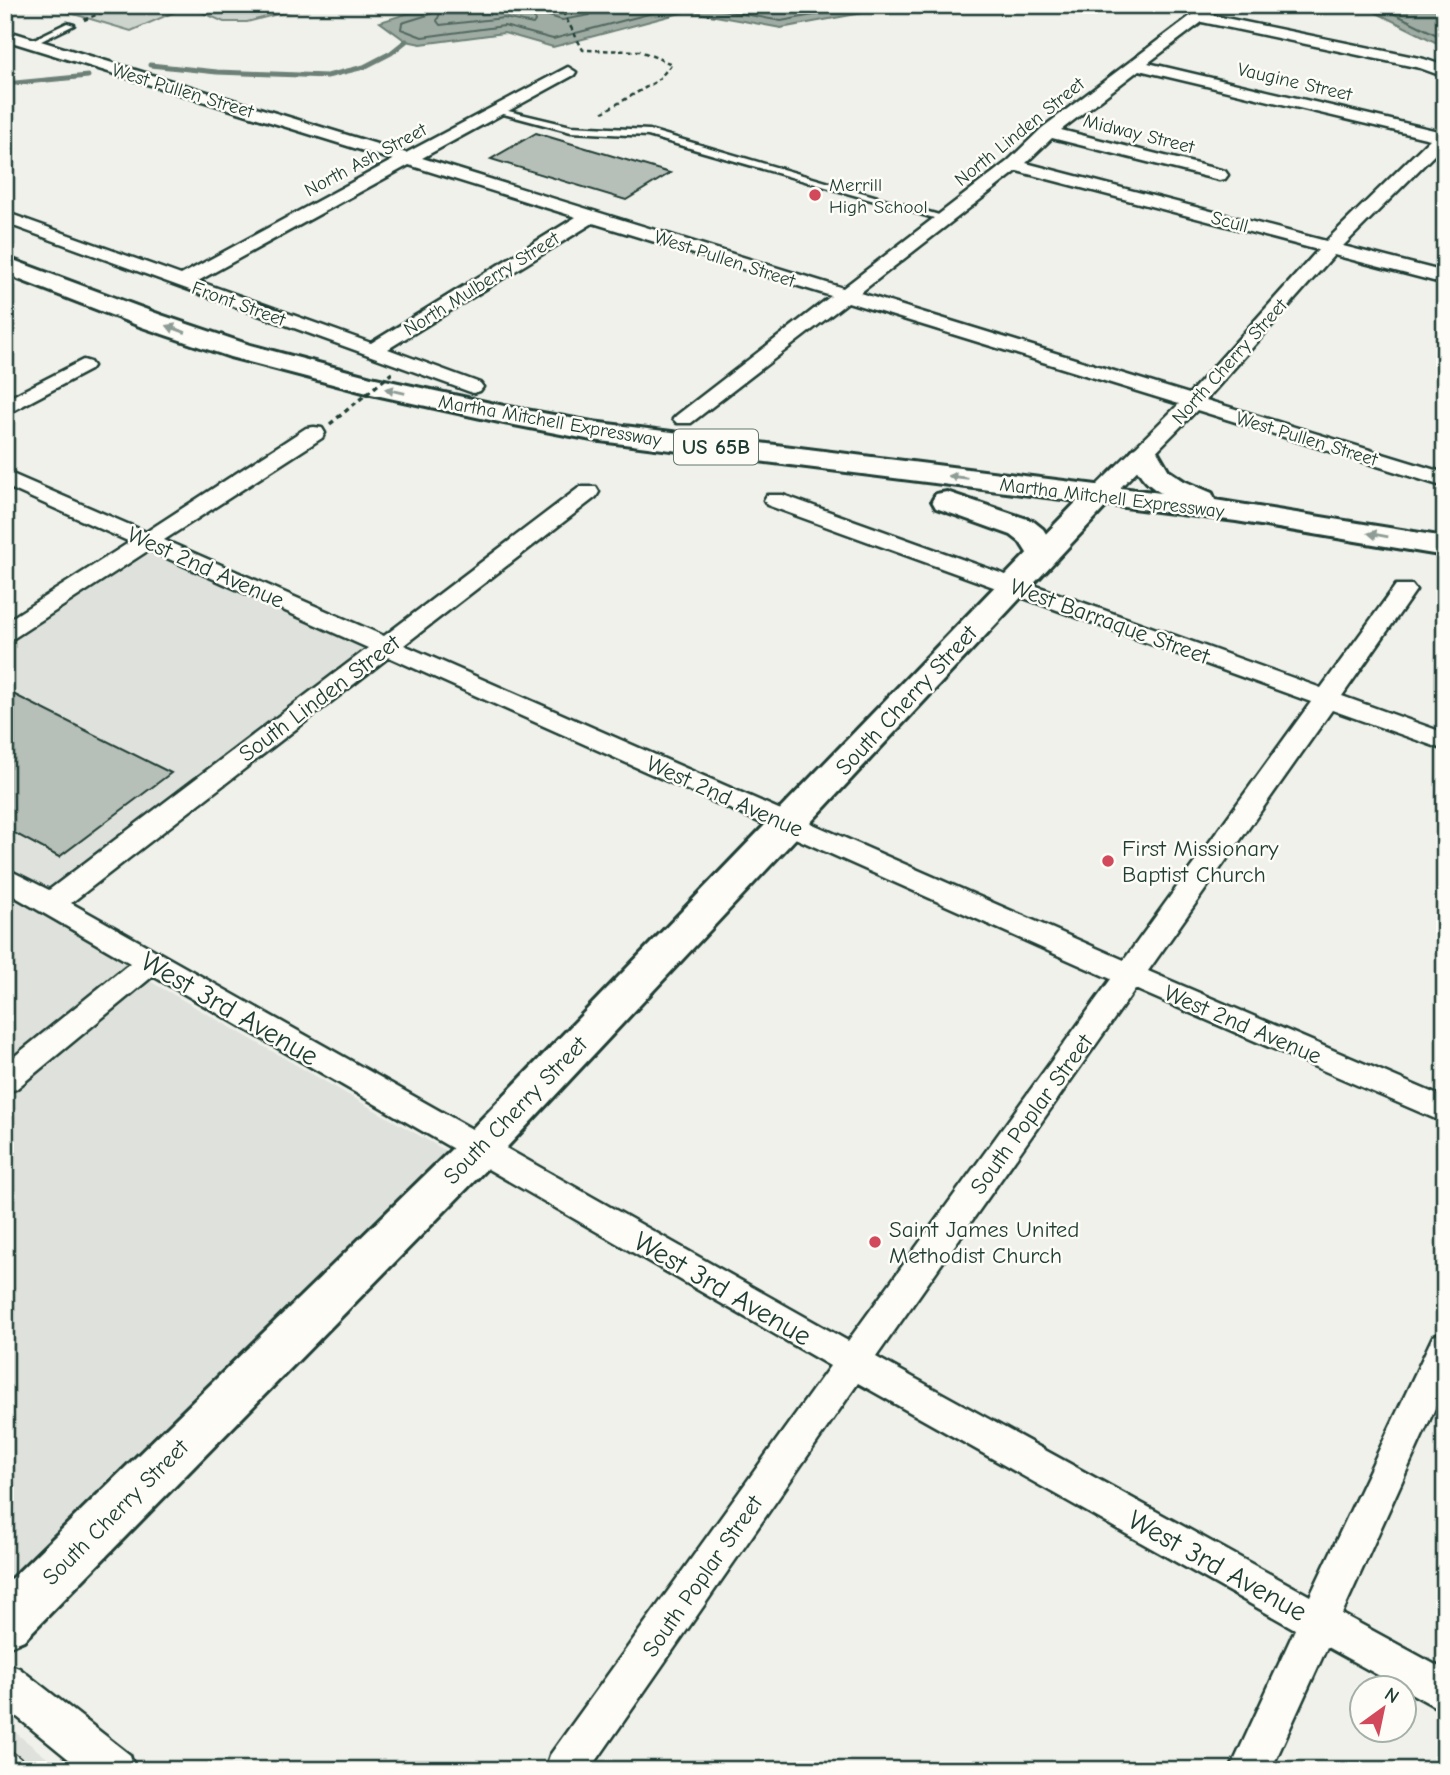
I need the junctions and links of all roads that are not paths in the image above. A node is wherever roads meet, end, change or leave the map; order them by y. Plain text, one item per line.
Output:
1 (1215, 5) edge
2 (1198, 17) junction
3 (70, 25) road end
4 (5, 35) edge
5 (30, 43) junction
6 (1136, 65) junction
7 (568, 72) dead end
8 (1445, 72) edge
9 (499, 110) junction
10 (1048, 132) junction
11 (1444, 136) edge
12 (409, 158) junction
13 (1014, 165) junction
14 (1219, 175) dead end
15 (591, 216) junction
16 (5, 217) edge
17 (944, 218) junction
18 (1331, 247) junction
19 (5, 265) edge
20 (1445, 278) edge
21 (182, 282) junction
22 (5, 291) edge
23 (842, 295) junction
24 (372, 351) junction
25 (83, 366) dead end
26 (473, 387) dead end
27 (1192, 403) junction
28 (5, 409) edge
29 (684, 419) dead end
30 (322, 428) road end
31 (1145, 453) junction
32 (5, 478) edge
33 (1445, 480) edge
34 (588, 492) dead end
35 (775, 500) dead end
36 (947, 501) junction
37 (1090, 505) junction
38 (1236, 512) junction
39 (148, 542) junction
40 (1445, 547) edge
41 (1044, 554) junction
42 (1445, 572) edge
43 (1013, 587) junction
44 (1404, 590) dead end
45 (5, 633) edge
46 (386, 646) junction
47 (1328, 699) junction
48 (1445, 742) edge
49 (789, 824) junction
50 (5, 878) edge
51 (50, 904) junction
52 (151, 962) junction
53 (1130, 975) junction
54 (5, 1081) edge
55 (1445, 1111) edge
56 (479, 1149) junction
57 (1445, 1346) edge
58 (853, 1362) junction
59 (5, 1622) edge
60 (1320, 1622) junction
61 (5, 1682) edge
62 (1445, 1692) edge
63 (116, 1770) edge
64 (565, 1770) edge
65 (1250, 1770) edge

1 - 2 street, North Linden Street
2 - 6 street, North Linden Street
2 - 8 street
3 - 5 lane
4 - 5 street, West Pullen Street
5 - 12 street, West Pullen Street
6 - 10 street, North Linden Street
6 - 11 street, Vaugine Street
7 - 9 street, North Ash Street
9 - 12 street, North Ash Street
9 - 17 lane
10 - 13 street, North Linden Street
10 - 14 street, Midway Street
11 - 18 street, North Cherry Street
12 - 15 street, West Pullen Street
12 - 21 street, North Ash Street
13 - 17 street, North Linden Street
13 - 18 street, Scull
15 - 23 street, West Pullen Street
15 - 24 street, North Mulberry Street
16 - 21 street, Front Street
17 - 23 street, North Linden Street
18 - 20 street, Scull
18 - 27 street, North Cherry Street
37 -> 19 main road, Martha Mitchell Expressway / US 65B
21 - 24 street, Front Street
22 - 36 main road, Martha Mitchell Expressway / US 65B
23 - 27 street, West Pullen Street
23 - 29 street, North Linden Street
24 - 26 street, Front Street
25 - 28 street
27 - 31 street, North Cherry Street
27 - 33 street, West Pullen Street
30 - 39 street
31 - 37 street, North Cherry Street
31 - 38 main road
32 - 39 street, West 2nd Avenue
34 - 46 street, South Linden Street
35 - 43 street, West Barraque Street
36 - 37 main road, Martha Mitchell Expressway / US 65B
36 - 41 main road
37 - 38 main road, Martha Mitchell Expressway / US 65B
37 - 41 main road, North Cherry Street
37 - 42 main road, Martha Mitchell Expressway / US 65B
40 -> 38 main road, Martha Mitchell Expressway / US 65B
39 - 45 street
39 - 46 street, West 2nd Avenue
41 - 43 main road, North Cherry Street
43 - 47 street, West Barraque Street
43 - 49 main road, South Cherry Street
44 - 47 street, South Poplar Street
46 - 49 street, West 2nd Avenue
46 - 51 street, South Linden Street
47 - 48 street, West Barraque Street
47 - 53 street, South Poplar Street
49 - 53 street, West 2nd Avenue
49 - 56 main road, South Cherry Street
50 - 51 street, West 3rd Avenue
51 - 52 street, West 3rd Avenue
52 - 54 street
52 - 56 street, West 3rd Avenue
53 - 55 street, West 2nd Avenue
53 - 58 street, South Poplar Street
56 - 58 street, West 3rd Avenue
56 - 59 main road, South Cherry Street
57 - 60 street
58 - 60 street, West 3rd Avenue
58 - 64 street, South Poplar Street
60 - 62 street, West 3rd Avenue
60 - 65 street
61 - 63 street

